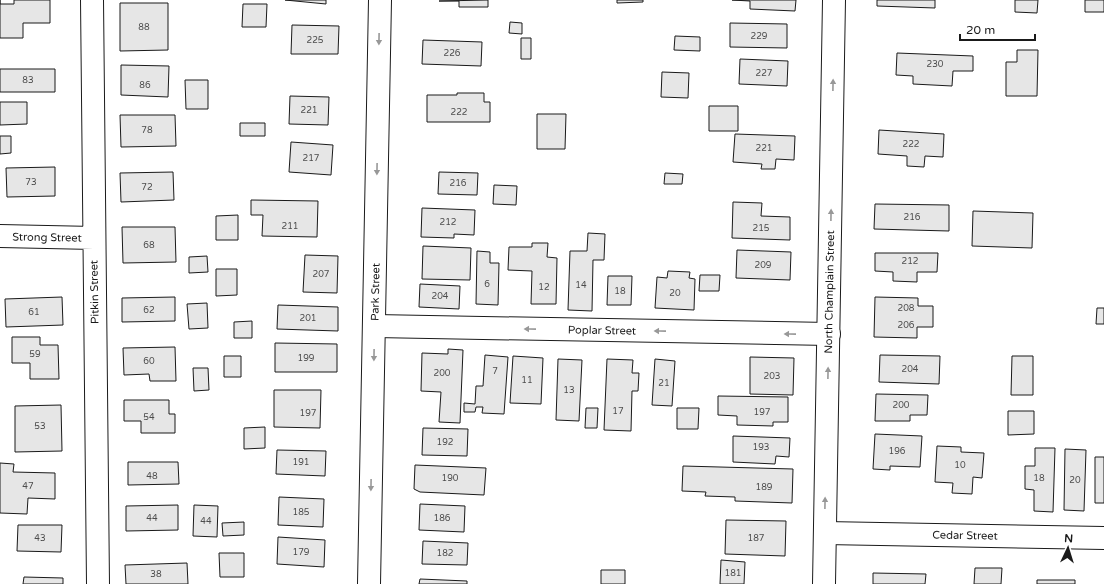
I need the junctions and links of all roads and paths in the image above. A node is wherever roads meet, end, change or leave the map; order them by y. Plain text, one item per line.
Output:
1 (92, 0) edge
2 (380, 0) edge
3 (834, 0) edge
4 (0, 236) edge
5 (94, 238) junction
6 (375, 326) junction
7 (829, 334) junction
8 (825, 533) junction
9 (1104, 538) edge
10 (98, 584) edge
11 (369, 584) edge
12 (824, 584) edge

1 - 5 street, Pitkin Street
2 -> 6 street, Park Street
7 -> 3 street, North Champlain Street
4 - 5 street, Strong Street
5 - 10 street, Pitkin Street
7 -> 6 street, Poplar Street
6 -> 11 street, Park Street
8 -> 7 street, North Champlain Street
8 - 9 street, Cedar Street
8 - 12 street, North Champlain Street

